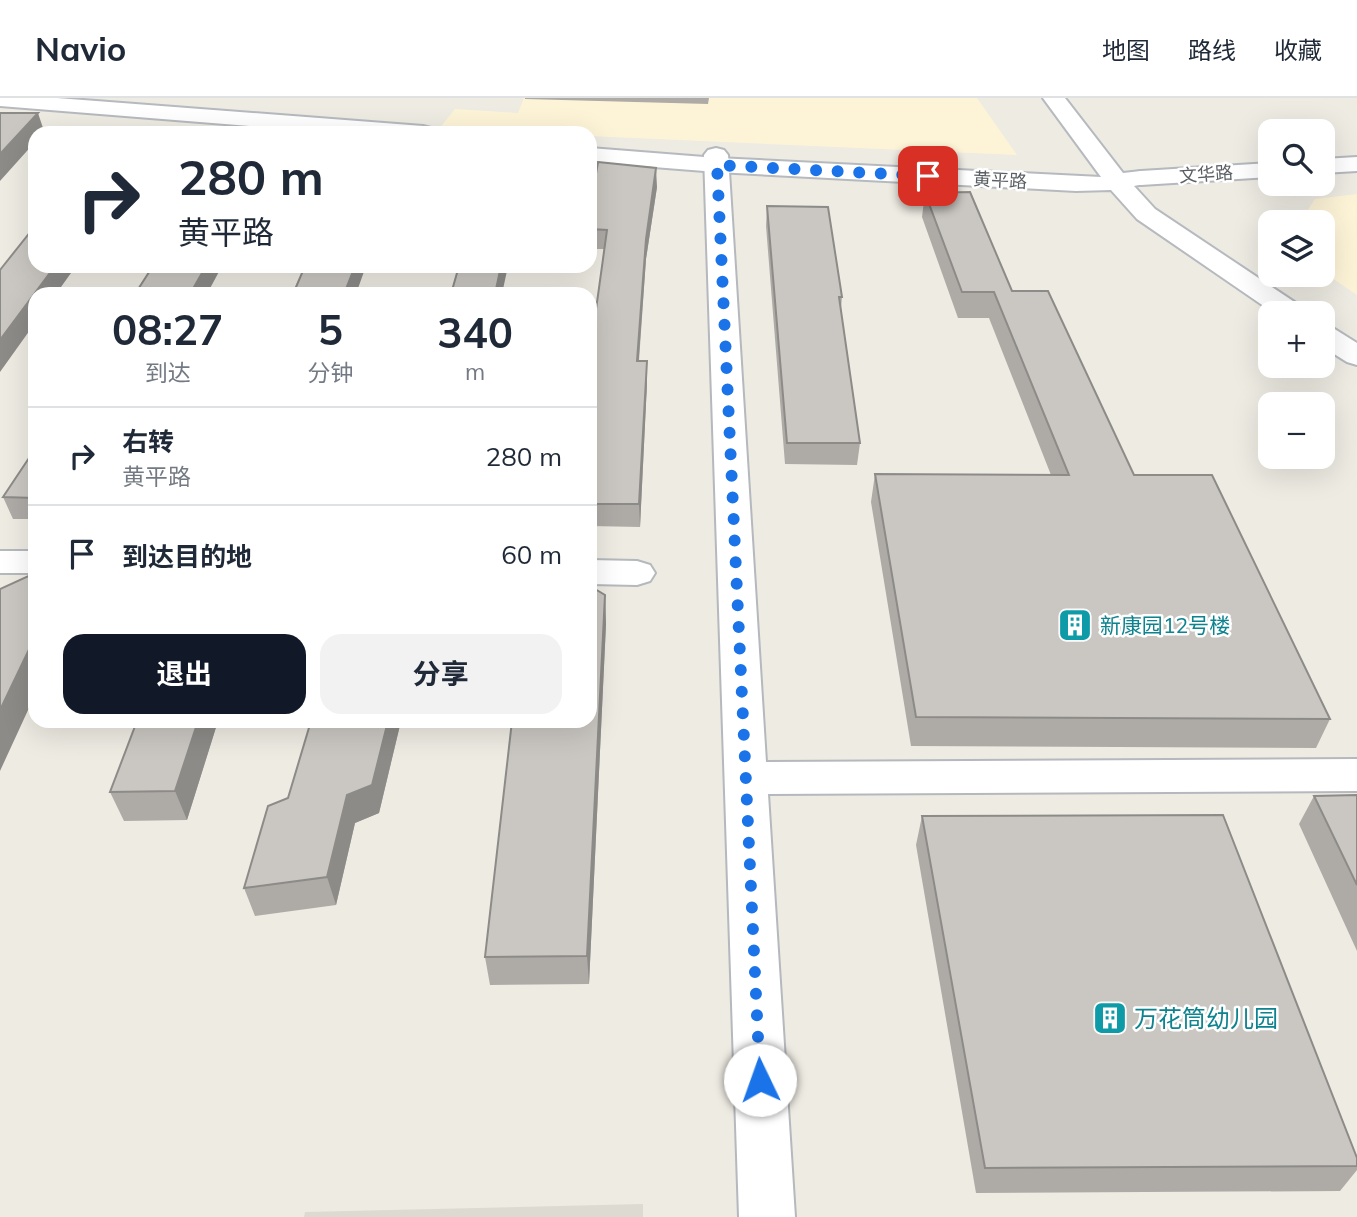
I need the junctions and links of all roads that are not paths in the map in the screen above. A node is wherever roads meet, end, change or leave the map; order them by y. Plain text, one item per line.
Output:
1 (1054, 98) edge
2 (1078, 98) edge
3 (0, 100) edge
4 (0, 106) edge
5 (239, 126) edge
6 (333, 126) edge
7 (597, 147) edge
8 (597, 155) edge
9 (717, 160) junction
10 (1357, 164) edge
11 (1335, 165) edge
12 (1258, 171) edge
13 (1123, 179) junction
14 (1274, 301) edge
15 (1297, 301) edge
16 (1335, 326) edge
17 (1357, 340) edge
18 (1335, 342) edge
19 (1357, 356) edge
20 (0, 562) edge
21 (28, 562) edge
22 (597, 572) edge
23 (636, 573) dead end
24 (1357, 775) edge
25 (744, 778) junction
26 (767, 1217) edge

1 - 13 main road
2 - 13 main road
3 - 6 main road
4 - 5 main road
7 - 9 main road, 黄平路
8 - 9 main road, 黄平路
9 - 13 main road, 黄平路
9 - 25 main road
10 - 11 main road
12 - 13 main road, 文华路
13 - 14 main road
13 - 15 main road
16 - 17 main road
18 - 19 main road
20 - 21 main road
22 - 23 main road
24 - 25 main road
25 - 26 main road

